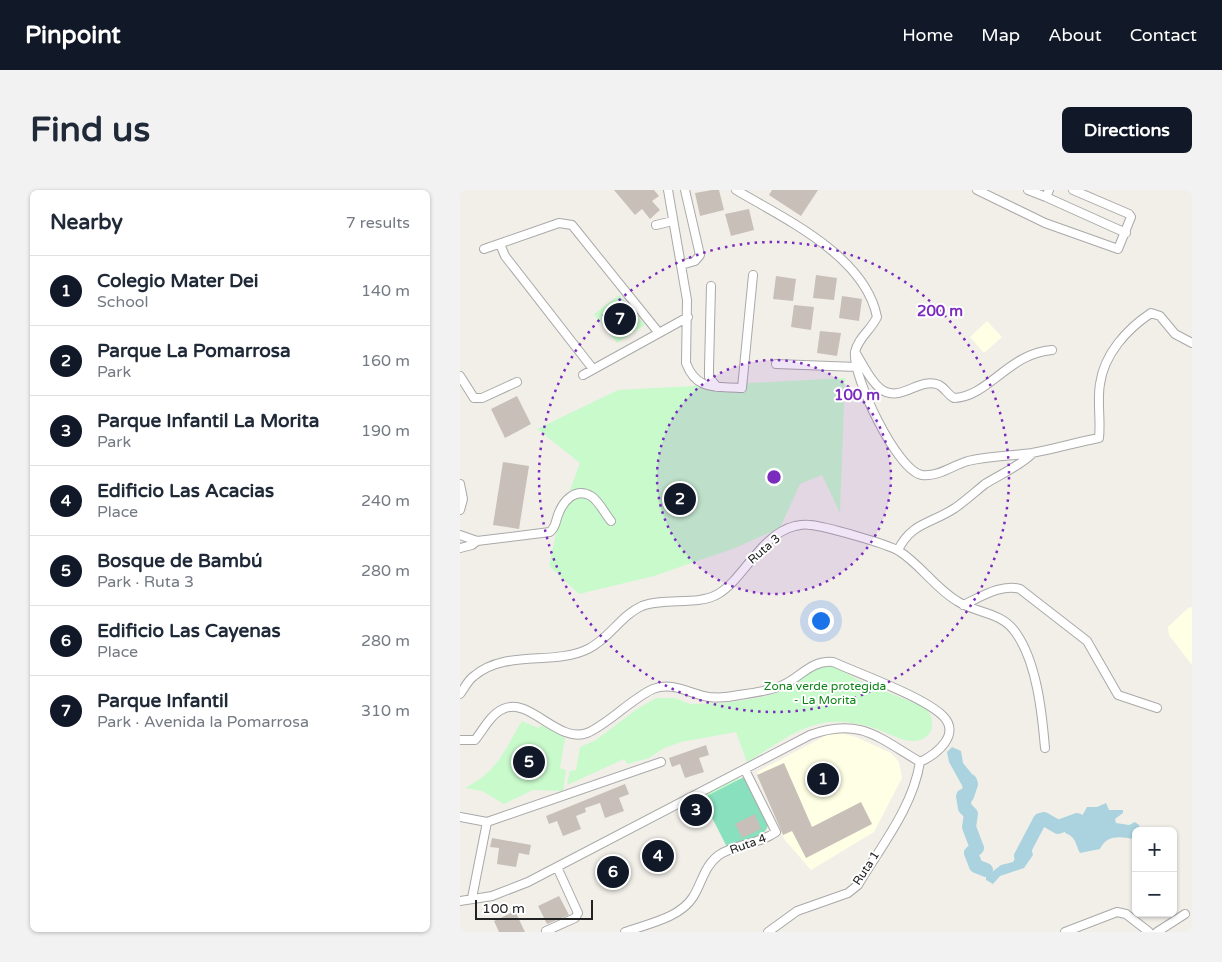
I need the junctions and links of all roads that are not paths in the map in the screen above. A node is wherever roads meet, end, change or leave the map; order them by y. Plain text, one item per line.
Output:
1 (668, 190) edge
2 (685, 190) edge
3 (736, 190) edge
4 (977, 190) edge
5 (1028, 190) edge
6 (1072, 190) edge
7 (1048, 194) edge
8 (673, 221) junction
9 (656, 225) dead end
10 (1126, 233) junction
11 (500, 244) junction
12 (484, 249) dead end
13 (681, 265) junction
14 (753, 275) dead end
15 (711, 286) dead end
16 (688, 317) junction
17 (658, 333) junction
18 (1192, 343) edge
19 (1052, 350) dead end
20 (855, 352) junction
21 (776, 364) dead end
22 (857, 367) junction
23 (593, 369) junction
24 (583, 375) dead end
25 (460, 376) edge
26 (517, 382) dead end
27 (717, 387) junction
28 (1033, 452) junction
29 (460, 484) edge
30 (460, 510) edge
31 (611, 521) dead end
32 (460, 535) edge
33 (477, 541) junction
34 (460, 548) edge
35 (898, 550) junction
36 (963, 605) junction
37 (460, 694) edge
38 (1157, 708) dead end
39 (460, 740) edge
40 (1045, 748) dead end
41 (661, 762) dead end
42 (920, 762) junction
43 (745, 770) junction
44 (460, 817) edge
45 (487, 822) junction
46 (557, 867) junction
47 (472, 898) junction
48 (460, 901) edge
49 (1185, 914) dead end
50 (546, 931) edge
51 (625, 932) edge
52 (768, 932) edge
53 (1065, 932) edge
54 (1149, 932) edge
55 (1157, 932) edge

1 - 8 street
2 - 13 street
3 - 20 street
4 - 10 street
5 - 7 street
6 - 10 street
7 - 10 street
8 - 9 street
8 - 13 street
11 - 12 street
11 - 17 street
11 - 23 street
13 - 16 street
14 - 27 street
15 - 27 street
16 - 17 street
16 - 27 street
17 - 23 street
18 - 28 street
19 - 20 street
20 - 22 street
21 - 22 street
22 - 28 street
23 - 24 street
25 - 26 street
28 - 35 street
29 - 30 street
31 - 33 street
32 - 33 street
33 - 34 street
35 - 36 street, Ruta 3
35 - 37 street, Ruta 3
36 - 38 street
36 - 40 street, Ruta 3
39 - 42 street
41 - 45 street
42 - 43 street
42 - 52 street, Ruta 1
43 - 46 street
43 - 51 street, Ruta 4
44 - 45 street
45 - 47 street
46 - 47 street
46 - 50 street
47 - 48 street
49 - 55 street
53 - 54 street

